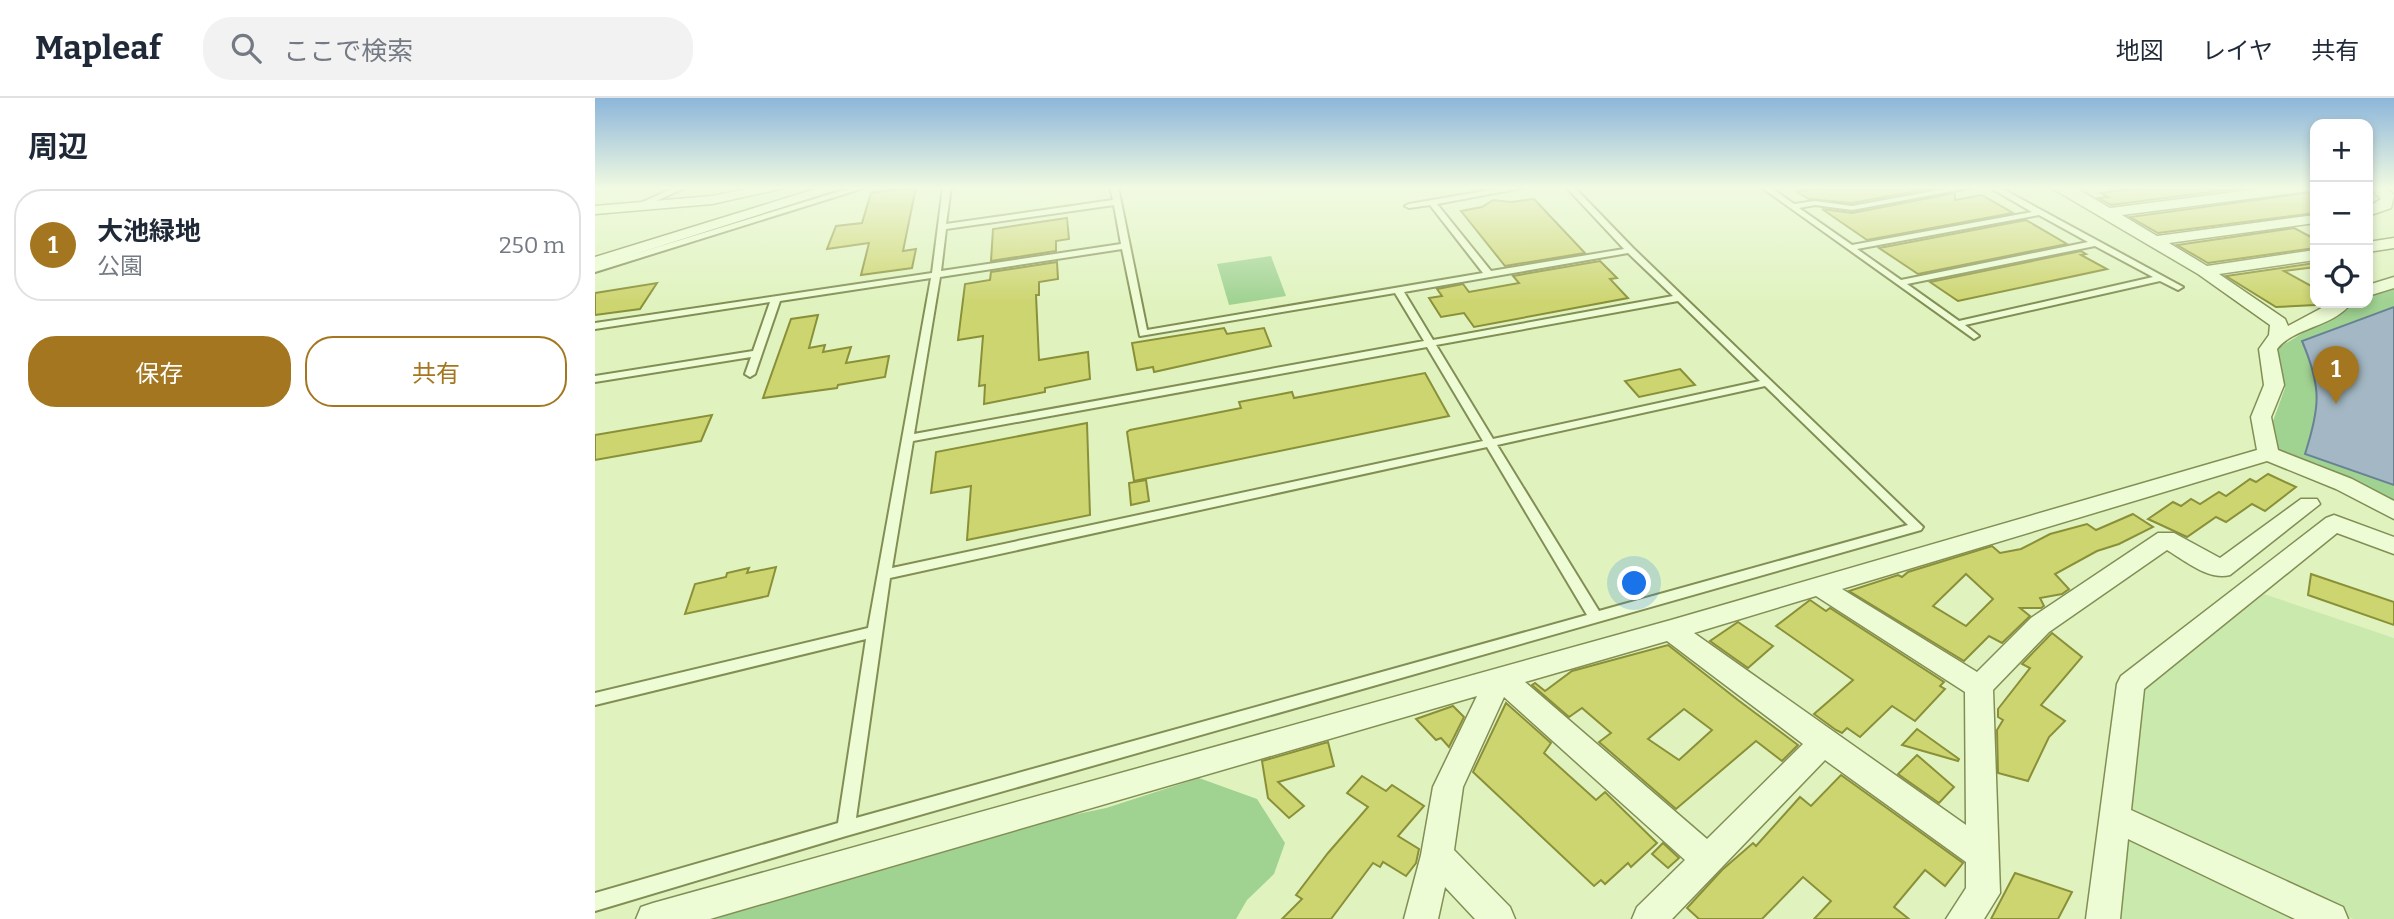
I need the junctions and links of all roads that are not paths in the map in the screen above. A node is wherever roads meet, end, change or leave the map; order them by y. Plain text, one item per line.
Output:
1 (714, 225) edge
2 (738, 225) edge
3 (954, 225) edge
4 (1122, 225) edge
5 (1450, 225) edge
6 (1606, 225) edge
7 (1818, 225) edge
8 (1973, 225) edge
9 (2062, 225) edge
10 (2127, 225) edge
11 (2269, 225) edge
12 (942, 227) joint
13 (2153, 241) junction
14 (2095, 243) junction
15 (2394, 243) edge
16 (1126, 246) junction
17 (2373, 246) edge
18 (1850, 248) junction
19 (1630, 250) junction
20 (2310, 256) edge
21 (595, 262) edge
22 (595, 269) edge
23 (2204, 271) junction
24 (936, 275) junction
25 (1489, 275) junction
26 (2161, 278) junction
27 (2394, 282) edge
28 (1899, 283) junction
29 (2178, 288) dead end
30 (2373, 289) edge
31 (1398, 290) junction
32 (1679, 298) junction
33 (776, 299) junction
34 (2335, 308) edge
35 (1958, 324) junction
36 (595, 326) edge
37 (1975, 336) dead end
38 (2278, 336) junction
39 (1431, 343) junction
40 (757, 353) junction
41 (750, 373) dead end
42 (595, 379) edge
43 (1766, 383) junction
44 (908, 438) junction
45 (1490, 443) junction
46 (2268, 454) junction
47 (2309, 504) dead end
48 (2394, 511) edge
49 (2394, 546) edge
50 (885, 574) junction
51 (1819, 586) junction
52 (1596, 618) junction
53 (1671, 630) junction
54 (874, 632) junction
55 (1500, 677) junction
56 (1979, 687) junction
57 (595, 699) edge
58 (1822, 743) junction
59 (2117, 818) junction
60 (846, 828) junction
61 (1437, 855) junction
62 (1984, 856) junction
63 (1708, 860) junction
64 (595, 902) edge
65 (653, 919) edge
66 (1422, 919) edge
67 (1498, 919) edge
68 (1649, 919) edge
69 (1963, 919) edge
70 (2103, 919) edge
71 (2331, 919) edge

1 - 21 street
2 - 22 lane
3 - 12 lane
4 - 16 lane
5 - 25 lane
6 - 19 lane
7 - 18 lane
8 - 18 lane
9 - 14 lane
10 - 13 street
11 - 13 street
12 - 24 lane
13 - 23 street
14 - 26 lane
14 - 28 lane
15 - 17 street
16 - 24 lane
16 - 31 lane
18 - 28 lane
19 - 25 lane
19 - 32 lane
20 - 23 street
23 - 38 street
24 - 33 lane
24 - 44 lane
25 - 31 lane
26 - 29 lane
26 - 35 lane
27 - 30 street
28 - 35 lane
31 - 39 lane
32 - 39 lane
32 - 43 lane
33 - 36 lane
33 - 40 lane
34 - 38 street
35 - 37 lane
38 - 46 street
39 - 44 lane
39 - 45 lane
40 - 41 lane
40 - 42 lane
43 - 45 lane
43 - 52 lane
44 - 50 lane
45 - 50 lane
45 - 52 lane
46 - 48 street
46 - 51 street
47 - 56 street
49 - 59 street
50 - 54 lane
51 - 53 street
51 - 56 street
52 - 60 lane
53 - 55 street
53 - 58 street
54 - 57 lane
54 - 60 lane
55 - 61 street
55 - 63 street
55 - 65 street
56 - 62 street
58 - 62 street
58 - 63 street
59 - 70 street
59 - 71 street
60 - 64 lane
61 - 66 street
61 - 67 street
62 - 69 street
63 - 68 street

